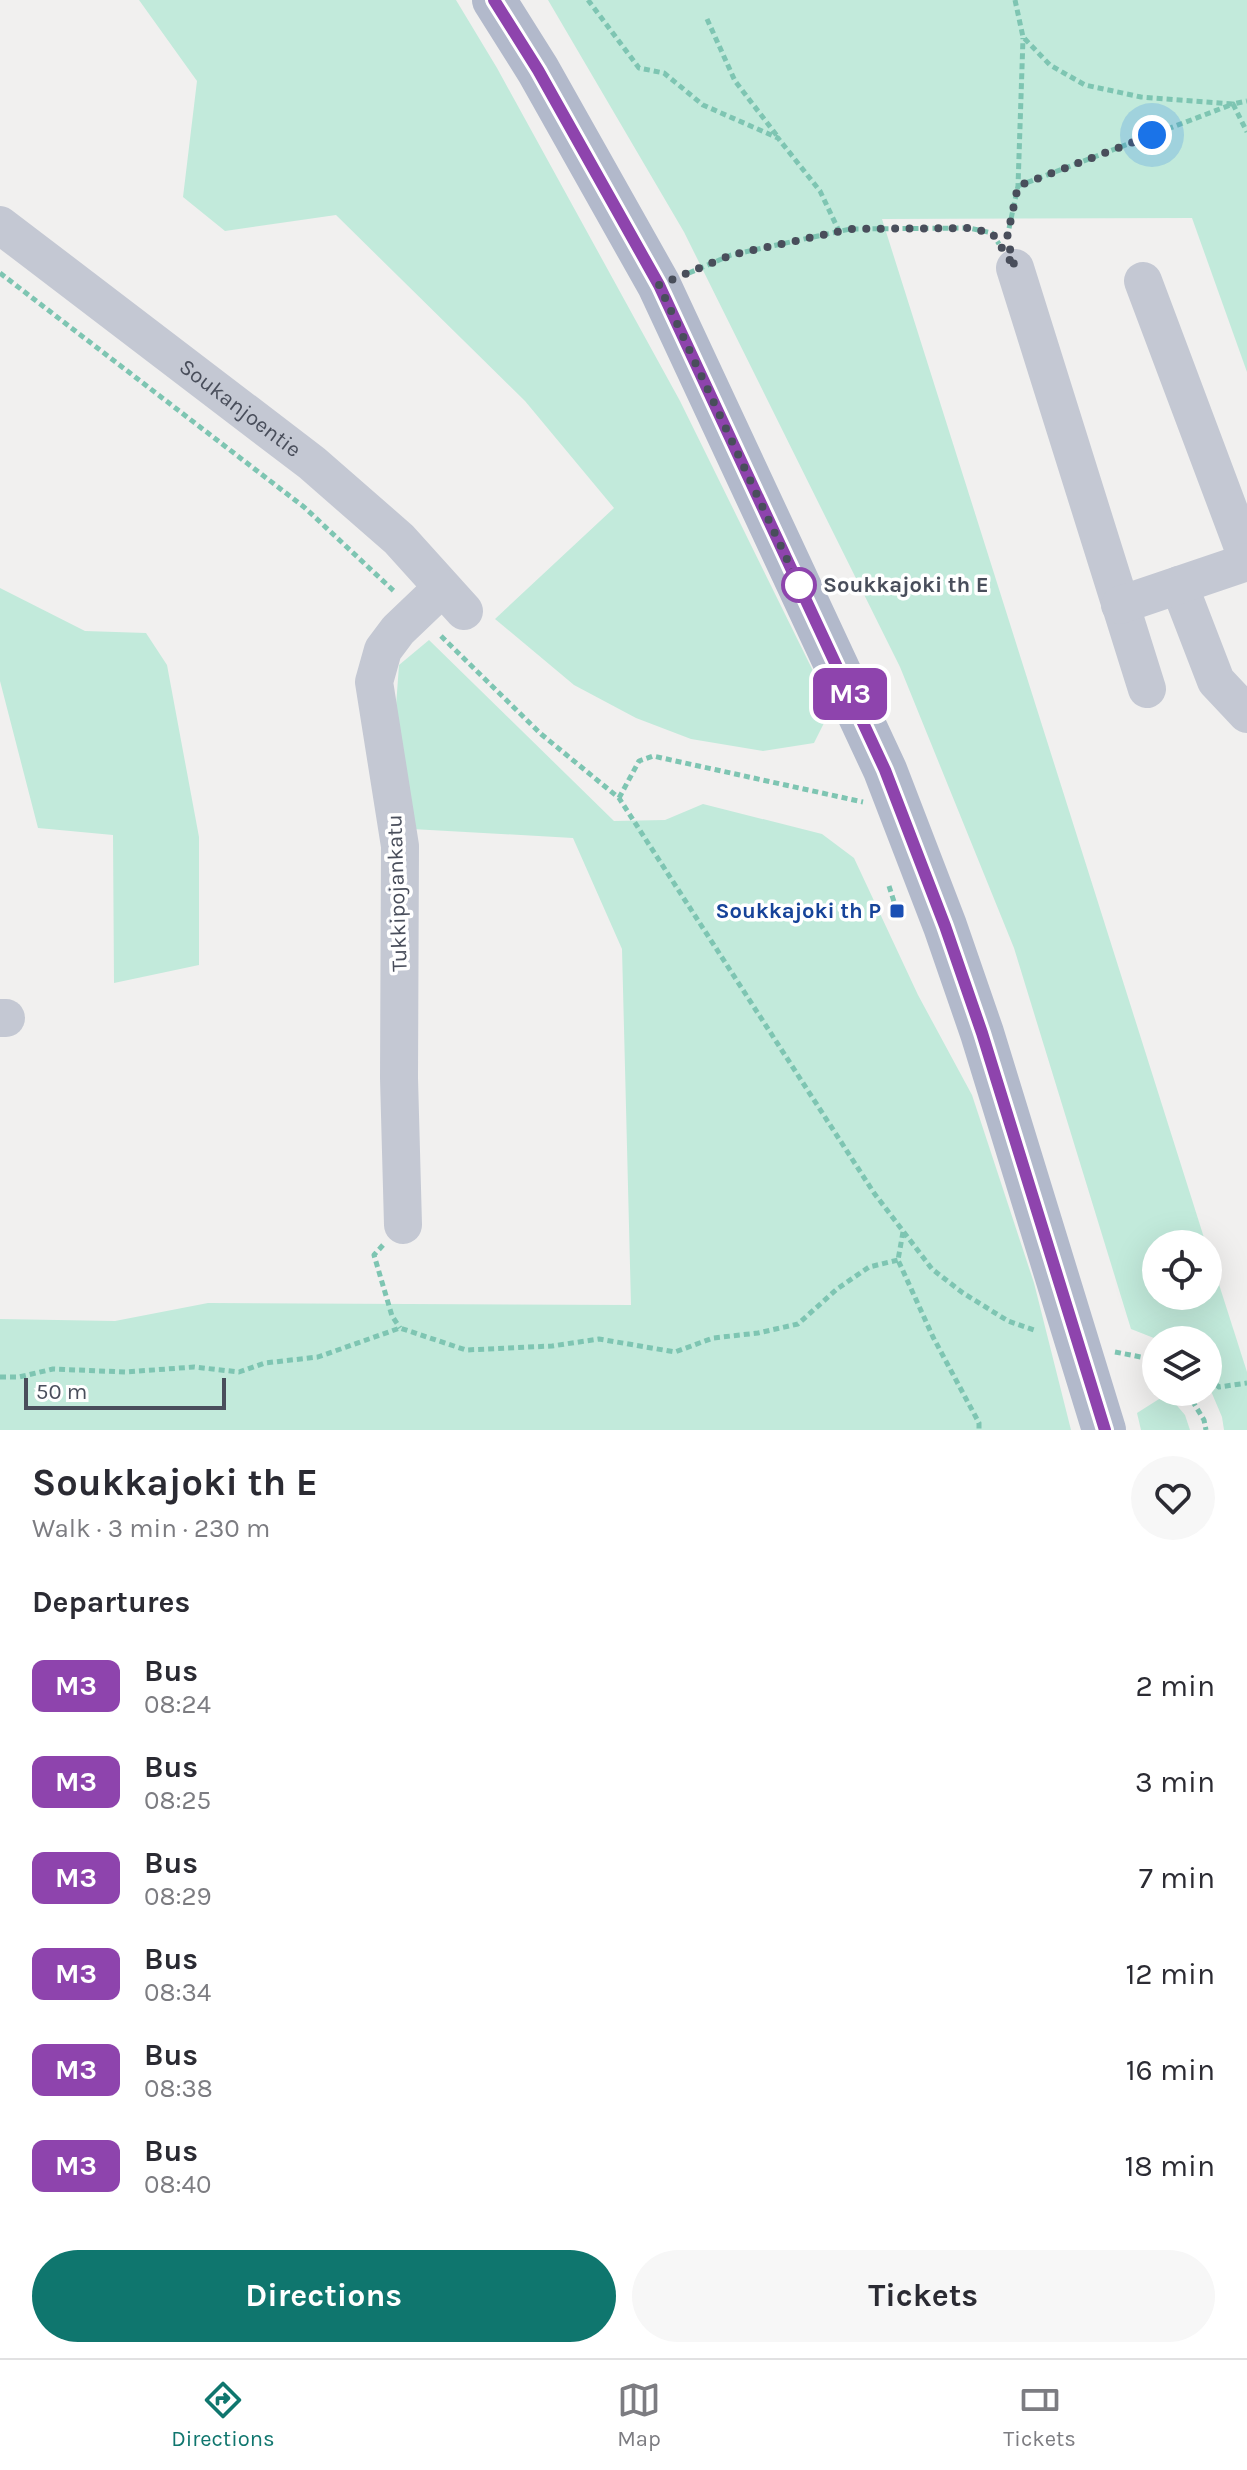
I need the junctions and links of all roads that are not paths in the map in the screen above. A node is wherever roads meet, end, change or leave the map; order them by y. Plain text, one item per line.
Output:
1 (494, 0) edge
2 (0, 225) edge
3 (1015, 268) road end
4 (1143, 281) dead end
5 (1247, 560) edge
6 (1179, 585) junction
7 (441, 604) joint
8 (1120, 605) junction
9 (1147, 689) dead end
10 (1247, 714) edge
11 (403, 1225) road end
12 (1104, 1430) edge

1 - 12 main road
2 - 7 street, Soukanjoentie
3 - 8 street
4 - 5 street
5 - 6 street
6 - 8 street
6 - 10 street
7 - 11 street, Tukkipojankatu
8 - 9 street

